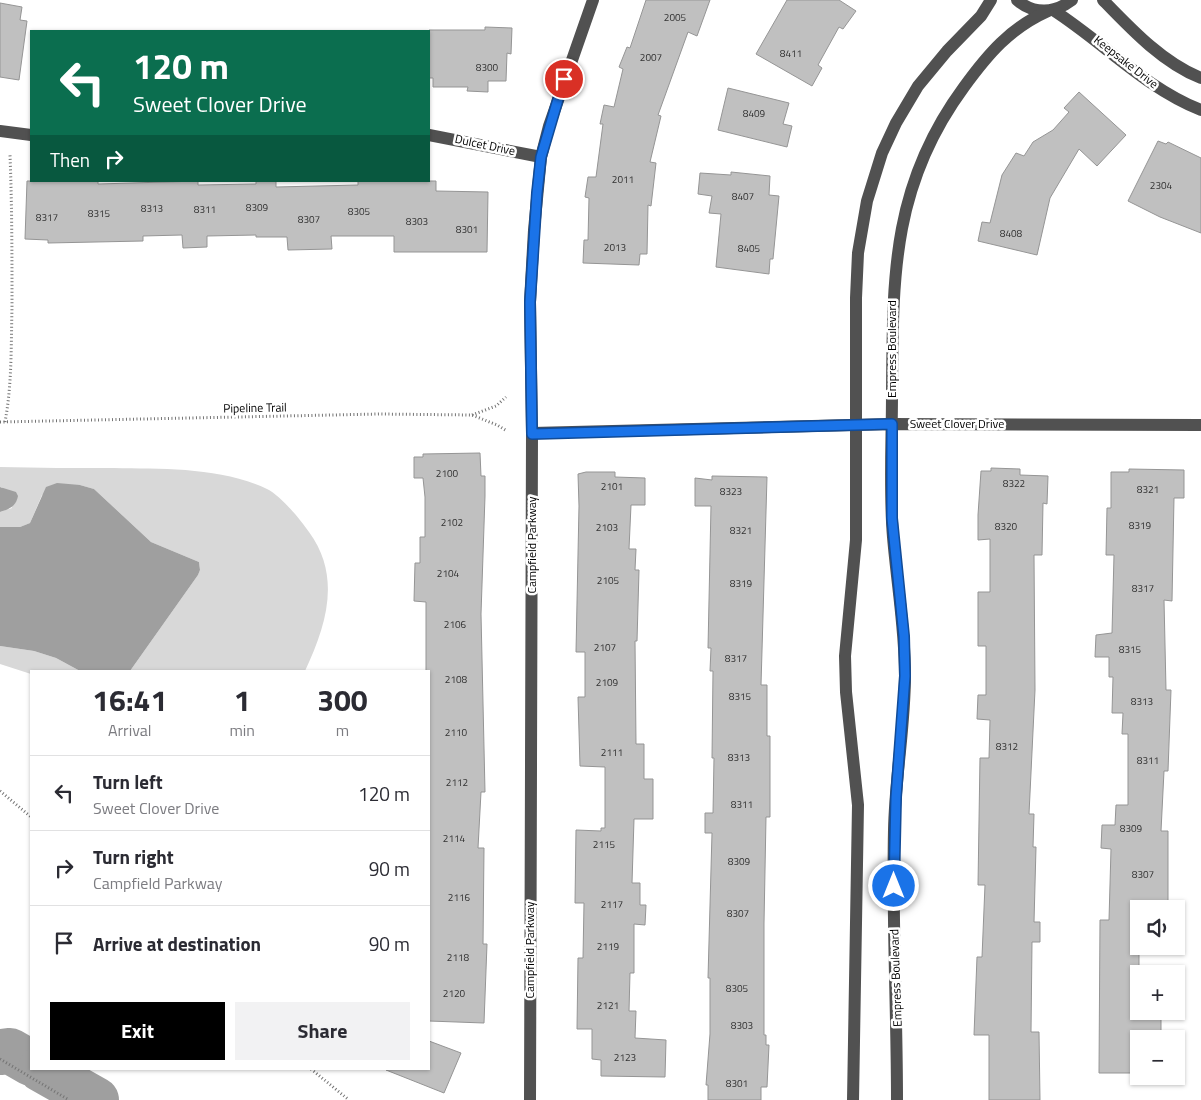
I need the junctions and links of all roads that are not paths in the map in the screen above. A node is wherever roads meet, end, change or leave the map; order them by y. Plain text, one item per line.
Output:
1 (593, 0) edge
2 (991, 0) edge
3 (1017, 0) edge
4 (1072, 0) edge
5 (1104, 0) edge
6 (1050, 10) junction
7 (1201, 78) edge
8 (1201, 110) edge
9 (0, 131) edge
10 (430, 135) edge
11 (30, 136) edge
12 (541, 157) junction
13 (892, 424) junction
14 (856, 426) junction
15 (1201, 426) edge
16 (532, 434) junction
17 (530, 1100) edge
18 (853, 1100) edge
19 (897, 1100) edge

1 - 12 street, Campfield Parkway
2 - 14 street
3 - 6 street, Keepsake Drive
4 - 6 street, Empress Boulevard
5 - 7 street
6 - 8 street, Keepsake Drive
6 - 13 street, Empress Boulevard
9 - 11 street
10 - 12 street, Dulcet Drive
12 - 16 street, Campfield Parkway
13 - 14 street, Sweet Clover Drive
13 - 15 street, Sweet Clover Drive
13 - 19 street, Empress Boulevard
14 - 16 street, Sweet Clover Drive
14 - 18 street
16 - 17 street, Campfield Parkway

